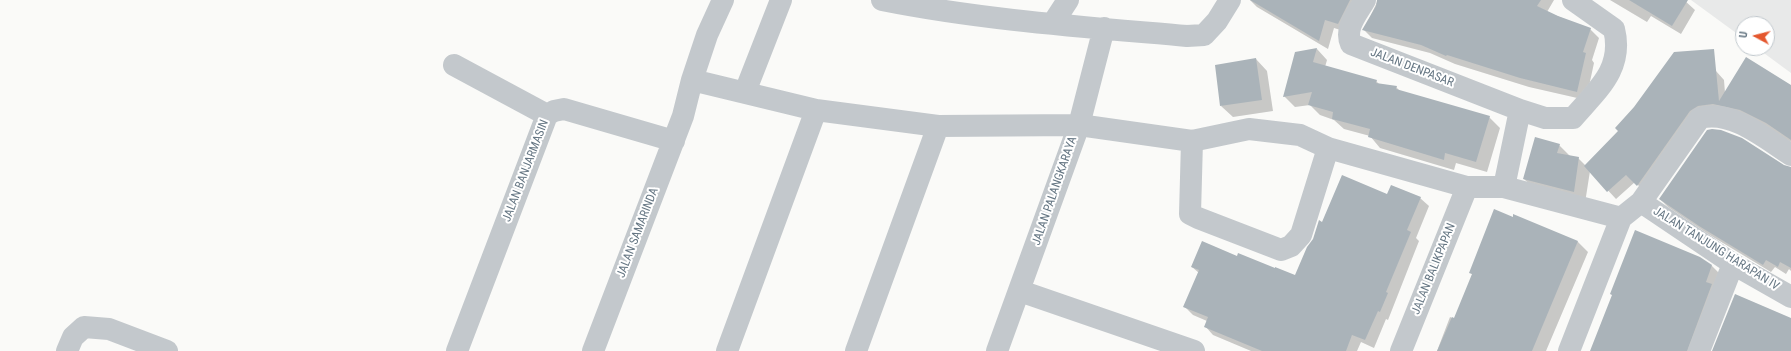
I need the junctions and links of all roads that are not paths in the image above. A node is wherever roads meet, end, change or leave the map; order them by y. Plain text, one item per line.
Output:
1 (723, 0) edge
2 (781, 0) edge
3 (882, 0) edge
4 (1068, 0) edge
5 (1230, 0) edge
6 (1365, 0) edge
7 (1573, 0) edge
8 (921, 4) edge
9 (1053, 23) junction
10 (1104, 28) junction
11 (454, 65) dead end
12 (692, 80) junction
13 (745, 92) junction
14 (816, 110) junction
15 (1520, 110) junction
16 (547, 115) junction
17 (1079, 125) junction
18 (938, 126) junction
19 (674, 141) junction
20 (1192, 141) junction
21 (1328, 148) junction
22 (1791, 155) edge
23 (1467, 187) junction
24 (1504, 188) junction
25 (1640, 202) junction
26 (1622, 218) junction
27 (1734, 264) junction
28 (1020, 291) junction
29 (1791, 297) edge
30 (67, 351) edge
31 (167, 351) edge
32 (457, 351) edge
33 (593, 351) edge
34 (727, 351) edge
35 (856, 351) edge
36 (997, 351) edge
37 (1194, 351) edge
38 (1401, 351) edge
39 (1569, 351) edge
40 (1699, 351) edge

1 - 12 street, JALAN SAMARINDA
2 - 13 street
3 - 8 street
4 - 9 street
5 - 10 street
6 - 15 street, JALAN DENPASAR
7 - 15 street, JALAN DENPASAR
8 - 9 street
9 - 10 street
10 - 17 street, JALAN PALANGKARAYA
11 - 16 street
12 - 13 street
12 - 19 street, JALAN SAMARINDA
13 - 14 street
14 - 18 street
14 - 34 street
15 - 24 street
16 - 19 street, JALAN BANJARMASIN
16 - 32 street, JALAN BANJARMASIN
17 - 18 street
17 - 20 street
17 - 28 street, JALAN PALANGKARAYA
18 - 35 street
19 - 33 street, JALAN SAMARINDA
20 - 21 street
20 - 21 street
21 - 23 street
22 - 25 street
23 - 24 street
23 - 38 street, JALAN BALIKPAPAN
24 - 26 street
25 - 26 street
25 - 27 street, JALAN TANJUNG HARAPAN IV
26 - 39 street
27 - 29 street, JALAN TANJUNG HARAPAN IV
27 - 40 street
28 - 36 street, JALAN PALANGKARAYA
28 - 37 street
30 - 31 street

